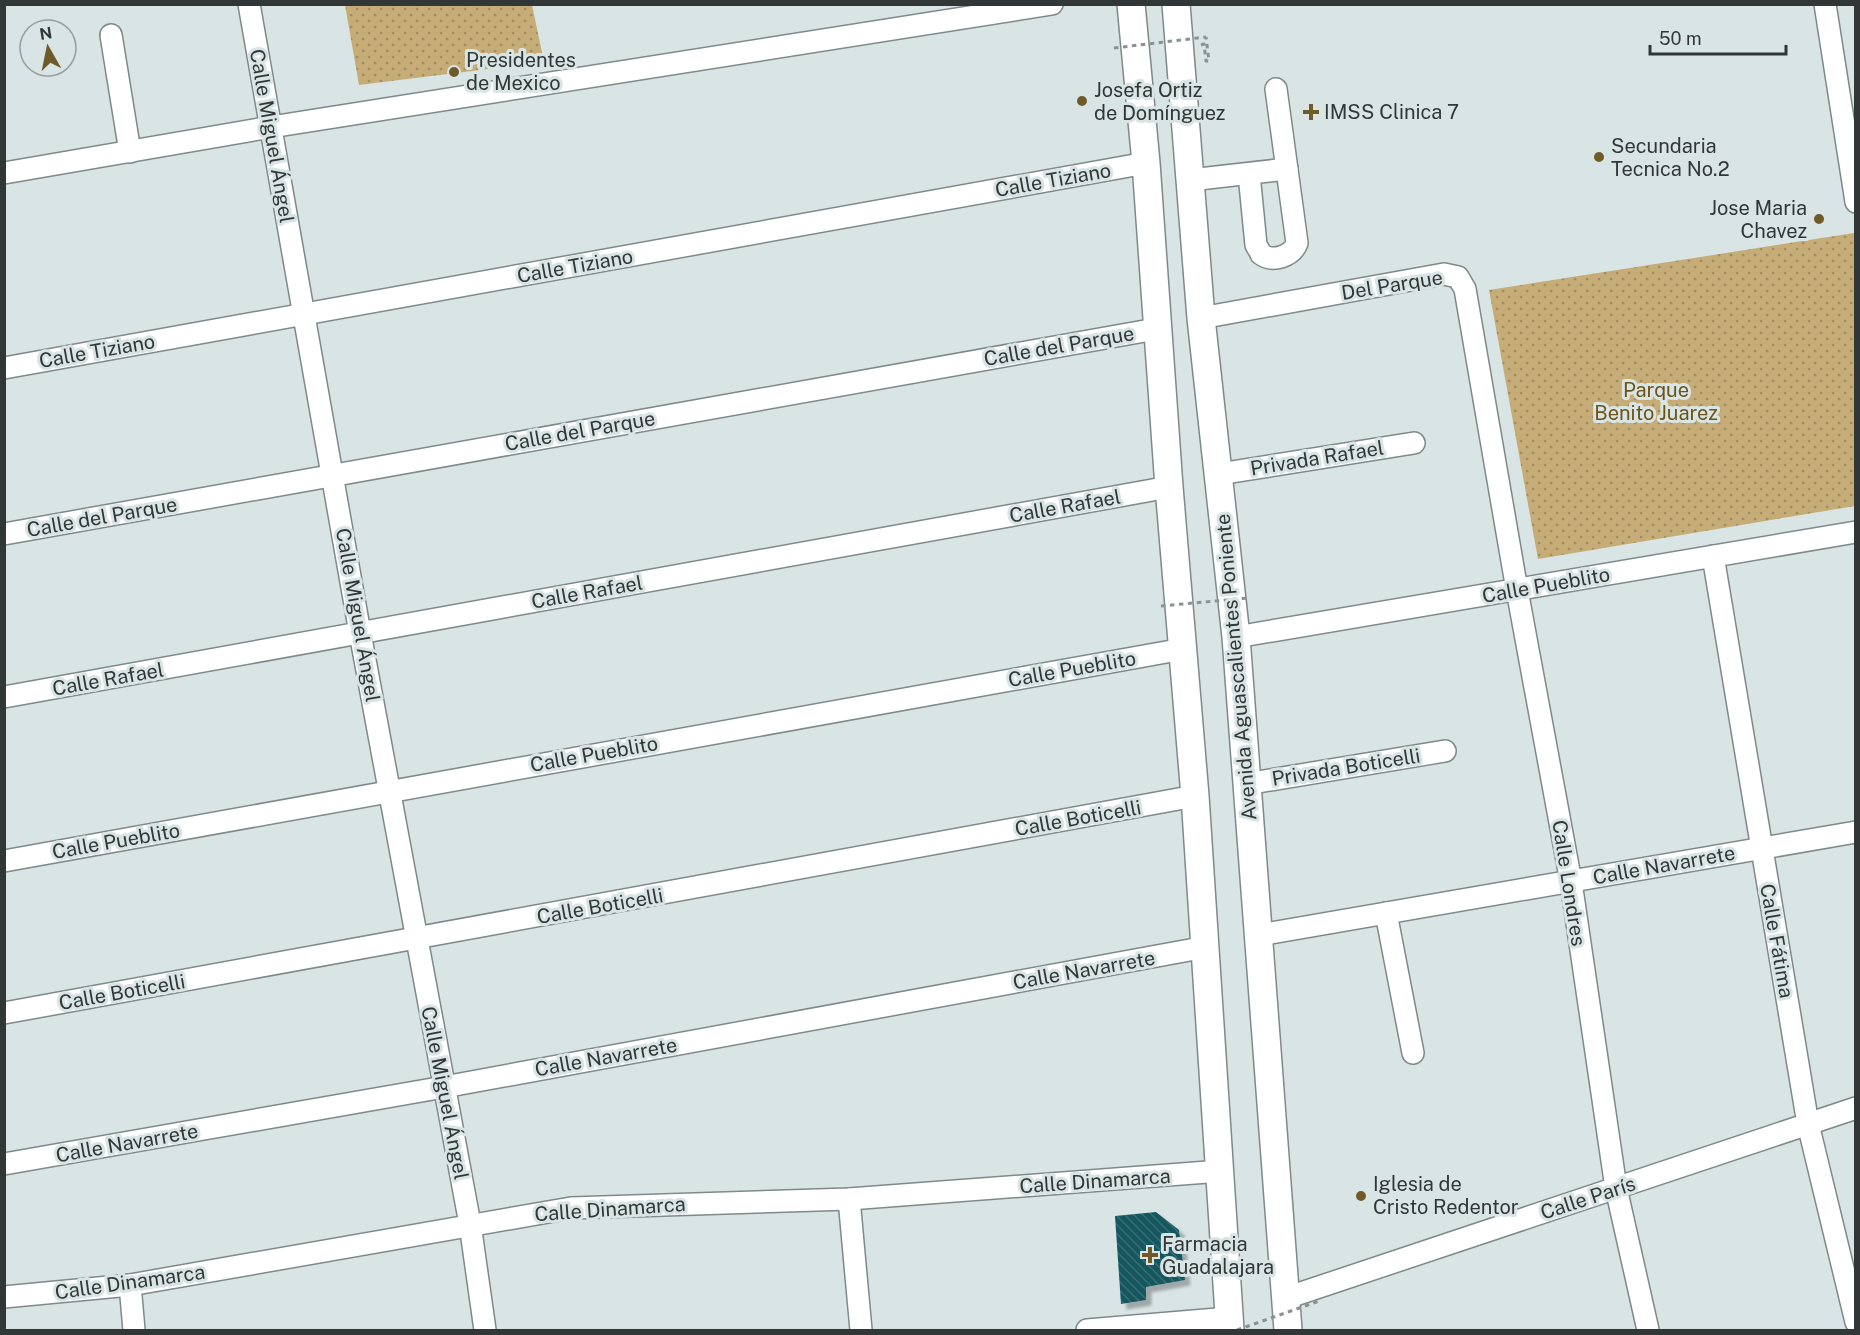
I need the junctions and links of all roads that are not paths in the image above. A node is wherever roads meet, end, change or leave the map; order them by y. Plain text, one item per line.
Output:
1 (249, 4) edge
2 (1052, 4) edge
3 (1131, 4) edge
4 (1176, 4) edge
5 (1825, 4) edge
6 (111, 35) dead end
7 (1276, 89) dead end
8 (271, 127) junction
9 (130, 152) junction
10 (1146, 163) junction
11 (1287, 169) junction
12 (4, 173) edge
13 (1249, 174) junction
14 (1190, 180) junction
15 (1856, 202) edge
16 (304, 314) junction
17 (1201, 318) junction
18 (1156, 329) junction
19 (4, 368) edge
20 (1492, 435) joint
21 (1414, 443) dead end
22 (1219, 474) junction
23 (334, 475) junction
24 (1168, 487) junction
25 (1856, 532) edge
26 (4, 534) edge
27 (1713, 556) junction
28 (1517, 590) junction
29 (360, 633) junction
30 (1236, 637) junction
31 (1183, 649) junction
32 (4, 697) edge
33 (1445, 751) dead end
34 (1246, 784) junction
35 (389, 791) junction
36 (1195, 796) junction
37 (1856, 832) edge
38 (1761, 848) junction
39 (4, 861) edge
40 (1570, 882) junction
41 (1386, 913) junction
42 (1259, 935) junction
43 (416, 940) junction
44 (1206, 947) junction
45 (4, 1013) edge
46 (1413, 1053) dead end
47 (444, 1087) junction
48 (1856, 1108) edge
49 (1808, 1124) junction
50 (4, 1164) edge
51 (1221, 1171) junction
52 (1616, 1188) junction
53 (849, 1199) junction
54 (470, 1224) junction
55 (130, 1285) junction
56 (4, 1297) edge
57 (1286, 1298) junction
58 (1856, 1322) edge
59 (1232, 1326) edge
60 (134, 1330) edge
61 (485, 1330) edge
62 (861, 1330) edge
63 (1088, 1330) edge
64 (1288, 1330) edge
65 (1648, 1330) edge

1 - 8 street, Calle Miguel Ángel
2 - 8 street
3 - 10 main road
4 - 14 main road, Avenida Aguascalientes Poniente
5 - 15 street
6 - 9 street
7 - 11 street
8 - 9 street
8 - 16 street, Calle Miguel Ángel
9 - 12 street
10 - 16 street, Calle Tiziano
10 - 18 main road
11 - 13 street
11 - 13 street
13 - 14 street
14 - 17 main road, Avenida Aguascalientes Poniente
16 - 19 street, Calle Tiziano
16 - 23 street, Calle Miguel Ángel
17 - 20 street, Del Parque
17 - 22 main road, Avenida Aguascalientes Poniente
18 - 23 street, Calle del Parque
18 - 24 main road
20 - 28 street, Calle Londres
21 - 22 street, Privada Rafael
22 - 30 main road, Avenida Aguascalientes Poniente
23 - 26 street, Calle del Parque
23 - 29 street, Calle Miguel Ángel
24 - 29 street, Calle Rafael
24 - 31 main road
25 - 27 street, Calle Pueblito
27 - 28 street, Calle Pueblito
27 - 38 street, Calle Fátima
28 - 30 street, Calle Pueblito
28 - 40 street, Calle Londres
29 - 32 street, Calle Rafael
29 - 35 street, Calle Miguel Ángel
30 - 34 main road, Avenida Aguascalientes Poniente
31 - 35 street, Calle Pueblito
31 - 36 main road
33 - 34 street, Privada Boticelli
34 - 42 main road, Avenida Aguascalientes Poniente
35 - 39 street, Calle Pueblito
35 - 43 street, Calle Miguel Ángel
36 - 43 street, Calle Boticelli
36 - 44 main road
37 - 38 street, Calle Navarrete
38 - 40 street, Calle Navarrete
38 - 49 street, Calle Fátima
40 - 41 street, Calle Navarrete
40 - 52 street, Calle Londres
41 - 42 street, Calle Navarrete
41 - 46 street
42 - 57 main road, Avenida Aguascalientes Poniente
43 - 45 street, Calle Boticelli
43 - 47 street, Calle Miguel Ángel
44 - 47 street, Calle Navarrete
44 - 51 main road
47 - 50 street, Calle Navarrete
47 - 54 street, Calle Miguel Ángel
48 - 49 street, Calle París
49 - 52 street, Calle París
49 - 58 street, Calle Fátima
51 - 53 street, Calle Dinamarca
51 - 59 main road
52 - 57 street, Calle París
52 - 65 street, Calle Londres
53 - 54 street, Calle Dinamarca
53 - 62 street
54 - 55 street, Calle Dinamarca
54 - 61 street, Calle Miguel Ángel
55 - 56 street, Calle Dinamarca
55 - 60 street
57 - 64 main road, Avenida Aguascalientes Poniente
59 - 63 street

